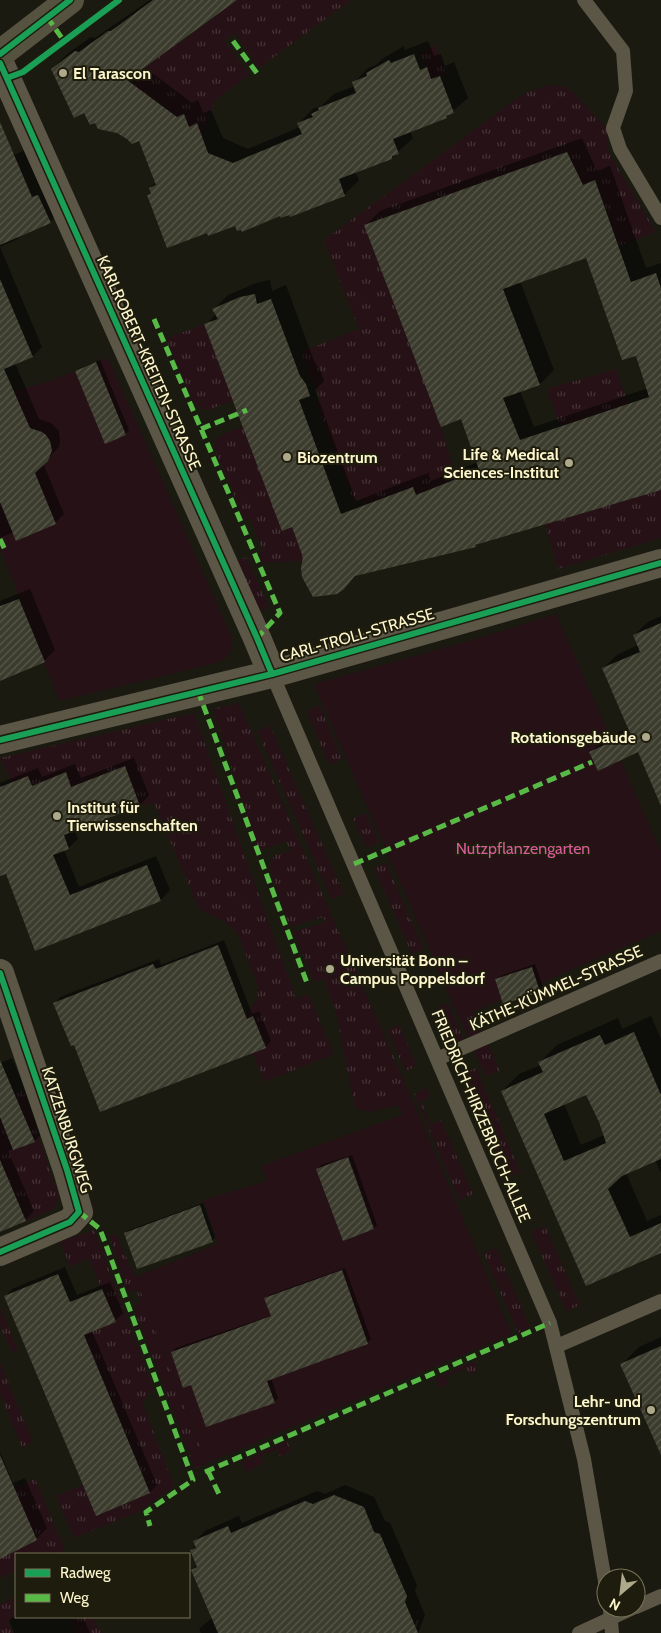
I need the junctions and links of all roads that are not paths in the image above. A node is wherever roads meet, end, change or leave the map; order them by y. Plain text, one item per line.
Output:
1 (70, 0) edge
2 (584, 0) edge
3 (0, 54) edge
4 (0, 63) edge
5 (661, 218) edge
6 (661, 563) edge
7 (272, 674) junction
8 (0, 740) edge
9 (661, 961) edge
10 (0, 973) edge
11 (437, 1058) junction
12 (0, 1252) edge
13 (661, 1301) edge
14 (557, 1346) junction
15 (603, 1568) edge
16 (661, 1596) edge
17 (646, 1602) edge
18 (602, 1618) edge
19 (610, 1618) edge
20 (579, 1633) edge
21 (612, 1633) edge

1 - 3 street
2 - 5 lane
4 - 7 street, KARLROBERT-KREITEN-STRASSE
6 - 7 street, CARL-TROLL-STRASSE
7 - 8 street, CARL-TROLL-STRASSE
7 - 11 lane, FRIEDRICH-HIRZEBRUCH-ALLEE
9 - 11 lane, KÄTHE-KÜMMEL-STRASSE
10 - 12 street, KATZENBURGWEG
11 - 14 lane, FRIEDRICH-HIRZEBRUCH-ALLEE
13 - 14 lane
14 - 15 lane, FRIEDRICH-HIRZEBRUCH-ALLEE
16 - 17 lane
18 - 20 lane
19 - 21 lane

